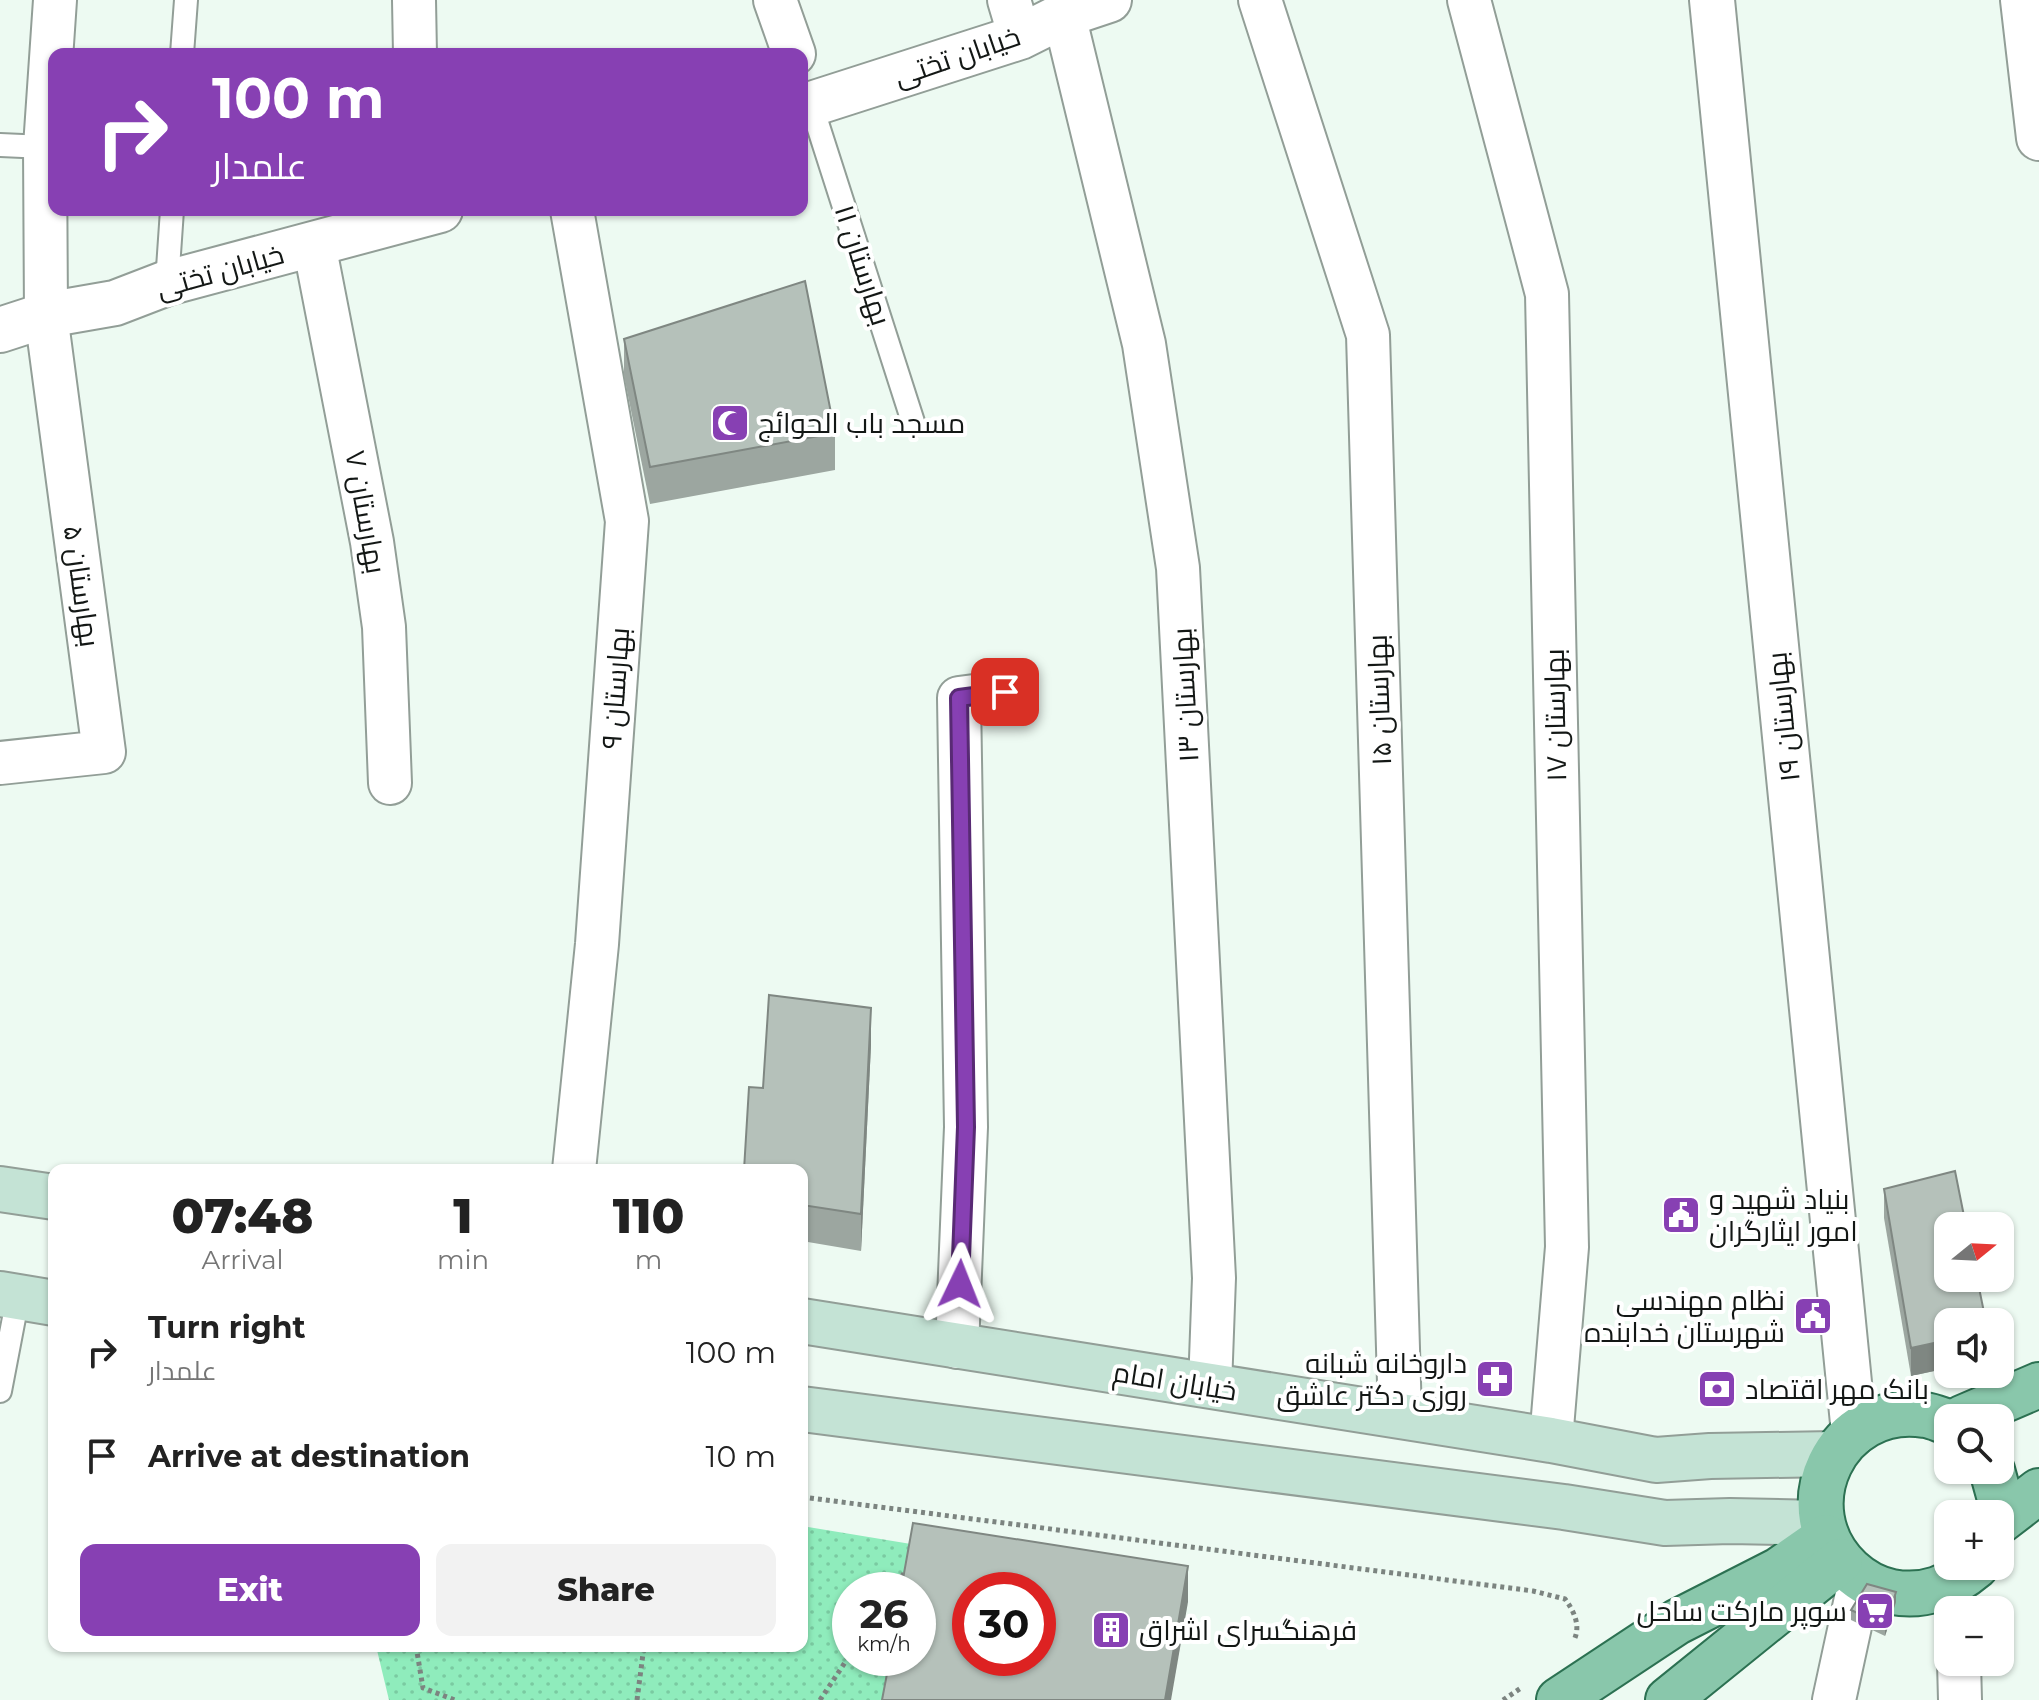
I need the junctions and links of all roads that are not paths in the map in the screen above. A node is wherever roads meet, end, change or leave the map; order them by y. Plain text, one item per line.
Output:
1 (55, 0) edge
2 (186, 0) edge
3 (414, 0) edge
4 (775, 0) edge
5 (1109, 0) edge
6 (1260, 0) edge
7 (1469, 0) edge
8 (1712, 0) edge
9 (2023, 0) edge
10 (1064, 15) junction
11 (1014, 19) edge
12 (52, 48) edge
13 (182, 48) edge
14 (415, 48) edge
15 (792, 48) edge
16 (808, 96) edge
17 (48, 103) edge
18 (808, 106) edge
19 (2039, 138) edge
20 (0, 145) edge
21 (45, 147) junction
22 (172, 216) edge
23 (409, 216) edge
24 (573, 216) edge
25 (314, 244) junction
26 (167, 283) junction
27 (46, 315) junction
28 (0, 330) edge
29 (914, 425) dead end
30 (1005, 692) dead end
31 (0, 763) edge
32 (390, 783) dead end
33 (575, 1164) edge
34 (0, 1189) edge
35 (48, 1196) edge
36 (24, 1298) edge
37 (808, 1322) edge
38 (957, 1347) junction
39 (2039, 1385) edge
40 (1210, 1386) junction
41 (0, 1391) edge
42 (1995, 1404) edge
43 (808, 1410) edge
44 (1400, 1416) junction
45 (1934, 1418) edge
46 (1551, 1440) junction
47 (1844, 1444) junction
48 (2039, 1491) edge
49 (2014, 1510) edge
50 (1837, 1550) junction
51 (1962, 1586) edge
52 (1959, 1676) edge
53 (1543, 1692) edge
54 (1668, 1700) edge
55 (1834, 1700) edge
56 (1960, 1700) edge

1 - 12 street
2 - 13 lane
3 - 14 street
4 - 15 street
5 - 10 street, خیابان تختی
6 - 44 street, بهارستان ۱۵
7 - 46 street, بهارستان ۱۷
8 - 47 street, بهارستان ۱۹
9 - 19 street
10 - 11 street, خیابان تختی
10 - 40 street, بهارستان ۱۳
11 - 16 street, خیابان تختی
17 - 21 street
18 - 29 lane, بهارستان ۱۱
20 - 21 lane
21 - 27 street
22 - 26 lane
23 - 25 street, خیابان تختی
24 - 33 street, بهارستان ۹
25 - 26 street, خیابان تختی
25 - 32 street, بهارستان ۷
26 - 27 street, خیابان تختی
27 - 28 street, خیابان تختی
27 - 31 street, بهارستان ۵
30 - 38 street
34 - 35 main road
36 - 41 lane
37 - 38 main road, خیابان امام
38 - 40 main road, خیابان امام
39 - 42 main road
40 - 44 main road, خیابان امام
43 - 50 main road
44 - 46 main road, خیابان امام
45 - 47 main road
46 - 47 main road, خیابان امام
47 - 50 main road
48 - 49 main road
50 - 51 main road
50 - 53 main road
50 - 54 main road
50 - 55 street
52 - 56 street

